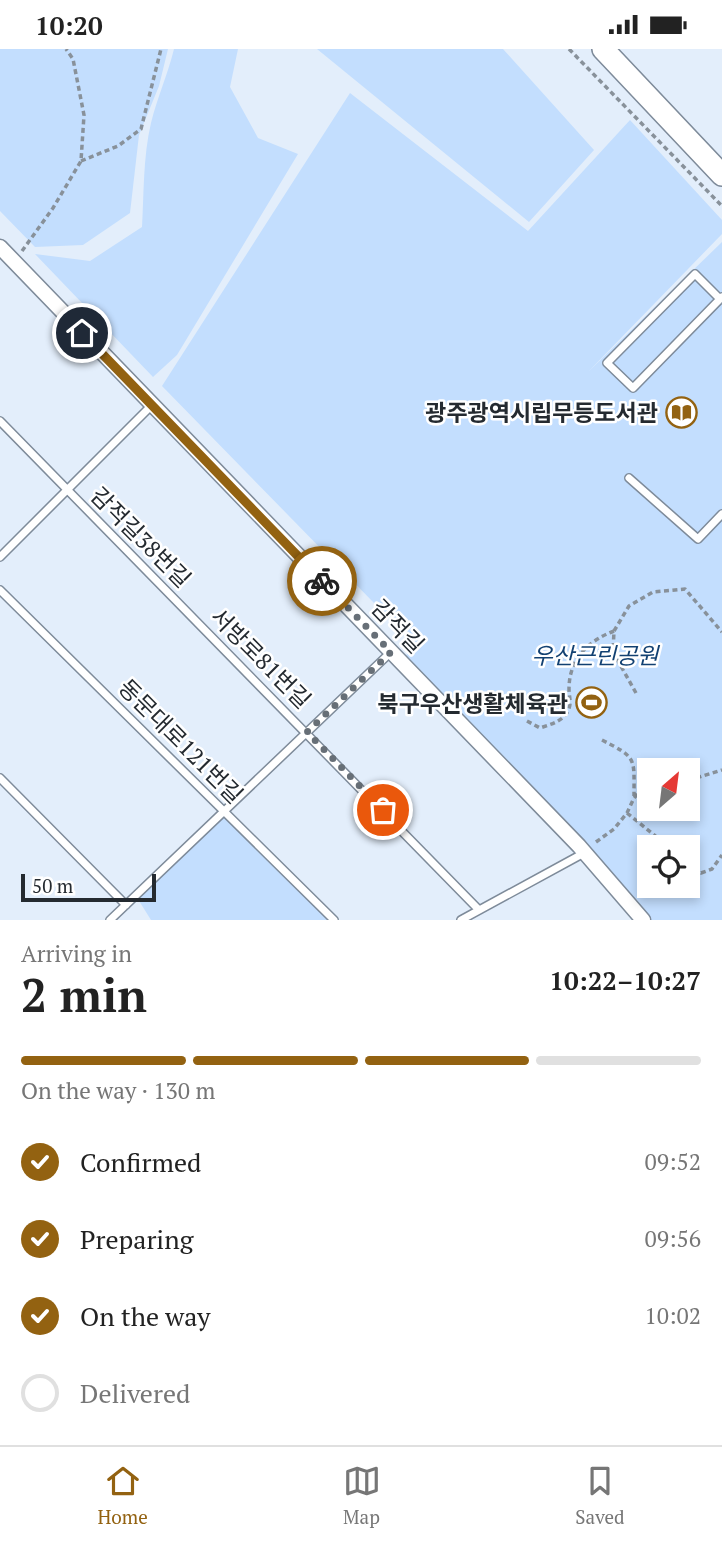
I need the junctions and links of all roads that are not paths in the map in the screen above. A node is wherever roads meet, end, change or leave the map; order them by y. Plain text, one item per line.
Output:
1 (603, 49) edge
2 (722, 175) edge
3 (0, 247) edge
4 (721, 298) edge
5 (152, 405) junction
6 (0, 421) edge
7 (629, 478) dead end
8 (68, 490) junction
9 (722, 514) edge
10 (0, 557) edge
11 (0, 590) edge
12 (187, 610) joint
13 (391, 652) junction
14 (307, 732) junction
15 (0, 778) edge
16 (225, 811) junction
17 (588, 849) junction
18 (126, 905) junction
19 (479, 909) junction
20 (110, 920) edge
21 (334, 920) edge
22 (461, 920) edge
23 (643, 920) edge

1 - 2 main road
3 - 5 street, 감적길
4 - 4 lane
5 - 8 lane, 감적길38번길
5 - 13 street, 감적길
6 - 8 lane, 감적길38번길
7 - 9 lane
8 - 10 lane, 감적길38번길
8 - 12 lane, 감적길38번길
11 - 16 lane, 동문대로121번길
12 - 14 lane, 서방로81번길
13 - 14 lane, 서방로81번길
13 - 17 street, 감적길
14 - 16 lane, 서방로81번길
14 - 19 lane, 서방로81번길
15 - 18 lane
16 - 18 lane, 서방로81번길
16 - 21 lane, 동문대로121번길
17 - 19 lane
17 - 23 street, 감적길
18 - 20 lane, 서방로81번길
19 - 22 lane

